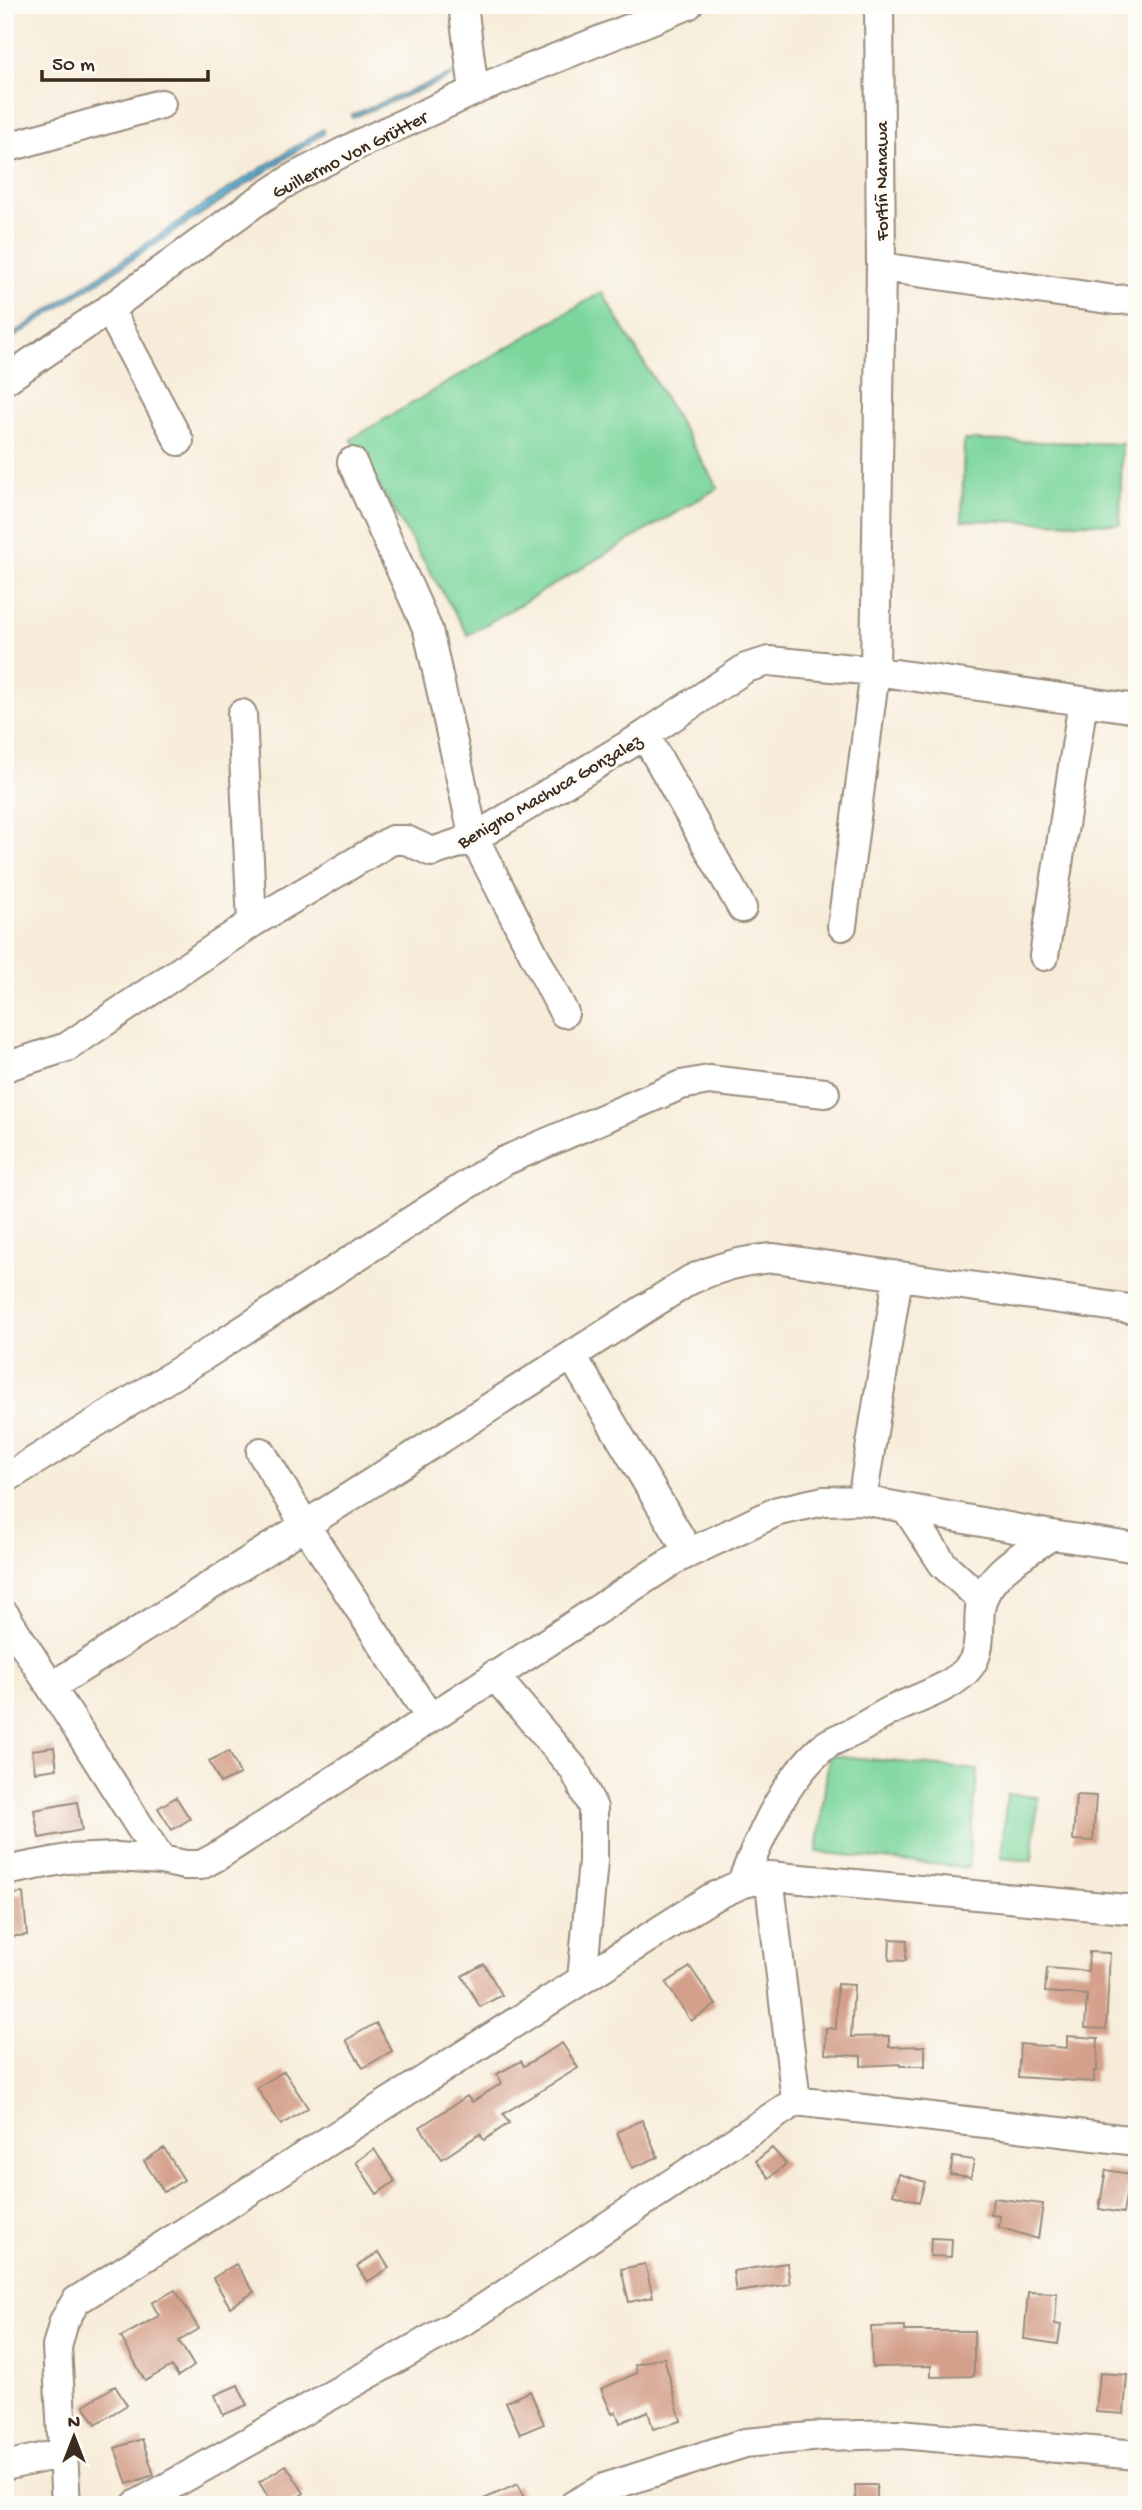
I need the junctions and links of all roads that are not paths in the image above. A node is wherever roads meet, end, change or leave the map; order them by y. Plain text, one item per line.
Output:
1 (463, 5) edge
2 (688, 5) edge
3 (879, 5) edge
4 (474, 91) junction
5 (161, 104) dead end
6 (5, 148) edge
7 (881, 267) junction
8 (1137, 299) edge
9 (109, 309) junction
10 (6, 374) edge
11 (179, 441) dead end
12 (352, 462) dead end
13 (875, 671) junction
14 (1083, 701) junction
15 (1137, 709) edge
16 (242, 714) dead end
17 (645, 735) junction
18 (474, 838) junction
19 (742, 908) dead end
20 (252, 923) junction
21 (842, 926) dead end
22 (1044, 956) dead end
23 (564, 1013) dead end
24 (5, 1067) edge
25 (825, 1093) dead end
26 (898, 1277) junction
27 (1137, 1310) edge
28 (572, 1356) junction
29 (261, 1452) dead end
30 (5, 1479) edge
31 (862, 1500) junction
32 (906, 1508) junction
33 (305, 1525) junction
34 (1052, 1535) junction
35 (1137, 1548) edge
36 (688, 1551) junction
37 (982, 1600) junction
38 (5, 1615) edge
39 (494, 1675) junction
40 (51, 1687) junction
41 (430, 1718) junction
42 (161, 1860) junction
43 (5, 1871) edge
44 (769, 1876) junction
45 (741, 1884) junction
46 (1137, 1910) edge
47 (582, 1980) junction
48 (796, 2101) junction
49 (1137, 2141) edge
50 (62, 2454) junction
51 (1137, 2455) edge
52 (5, 2466) edge
53 (66, 2505) edge
54 (136, 2505) edge
55 (574, 2505) edge

1 - 4 street
2 - 4 street, Guillermo Von Grütter
3 - 7 street, Fortíñ Nanawa
4 - 9 street, Guillermo Von Grütter
5 - 6 street
7 - 8 street, Fortíñ Nanawa
7 - 13 street
9 - 10 street, Guillermo Von Grütter
9 - 11 street
12 - 18 street
13 - 14 street, Benigno Machuca Gonzalez
13 - 17 street, Benigno Machuca Gonzalez
13 - 21 street
14 - 15 street, Benigno Machuca Gonzalez
14 - 22 street
16 - 20 street
17 - 18 street, Benigno Machuca Gonzalez
17 - 19 street
18 - 20 street, Benigno Machuca Gonzalez
18 - 23 street
20 - 24 street, Benigno Machuca Gonzalez
25 - 30 street
26 - 27 street
26 - 28 street
26 - 31 street
28 - 33 street
28 - 36 street
29 - 33 street
31 - 32 street
31 - 36 street
32 - 34 street
32 - 37 street
33 - 40 street
33 - 41 street
34 - 35 street
34 - 37 street
36 - 39 street
37 - 45 street
38 - 40 street
39 - 41 street
39 - 47 street
40 - 42 street
41 - 42 street
42 - 43 street
44 - 45 street
44 - 46 street
44 - 48 street
45 - 47 street
47 - 50 street
48 - 49 street
48 - 54 street
50 - 52 street
50 - 53 street
51 - 55 street

